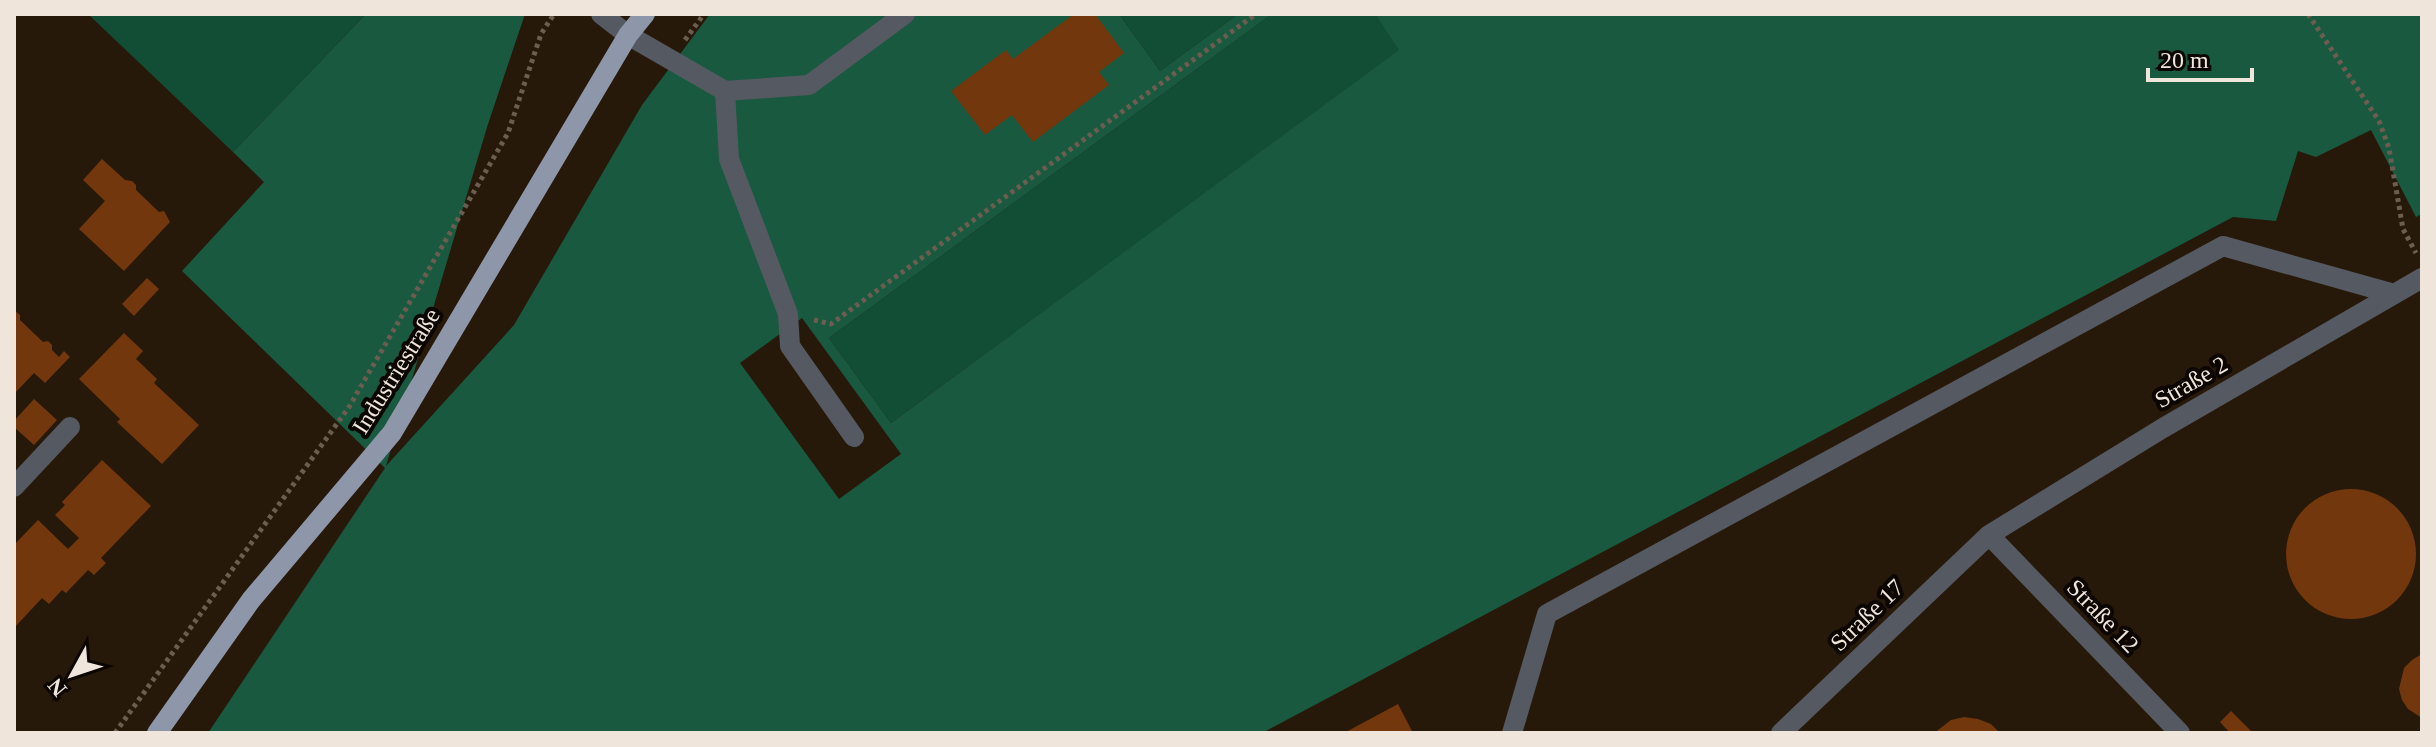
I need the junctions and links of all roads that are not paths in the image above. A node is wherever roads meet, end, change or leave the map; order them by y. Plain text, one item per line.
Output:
1 (601, 14) edge
2 (645, 14) edge
3 (905, 14) edge
4 (628, 35) junction
5 (725, 91) junction
6 (2422, 278) edge
7 (2394, 294) junction
8 (70, 427) dead end
9 (854, 437) dead end
10 (15, 485) edge
11 (1989, 535) junction
12 (157, 733) edge
13 (1512, 733) edge
14 (1781, 733) edge
15 (2180, 733) edge

1 - 4 street
2 - 4 main road, Industriestraße
3 - 5 street
4 - 5 street
4 - 12 main road, Industriestraße
5 - 9 street
6 - 7 street, Straße 2
7 - 11 street, Straße 2
7 - 13 street
8 - 10 street
11 - 14 street, Straße 17
11 - 15 street, Straße 12

